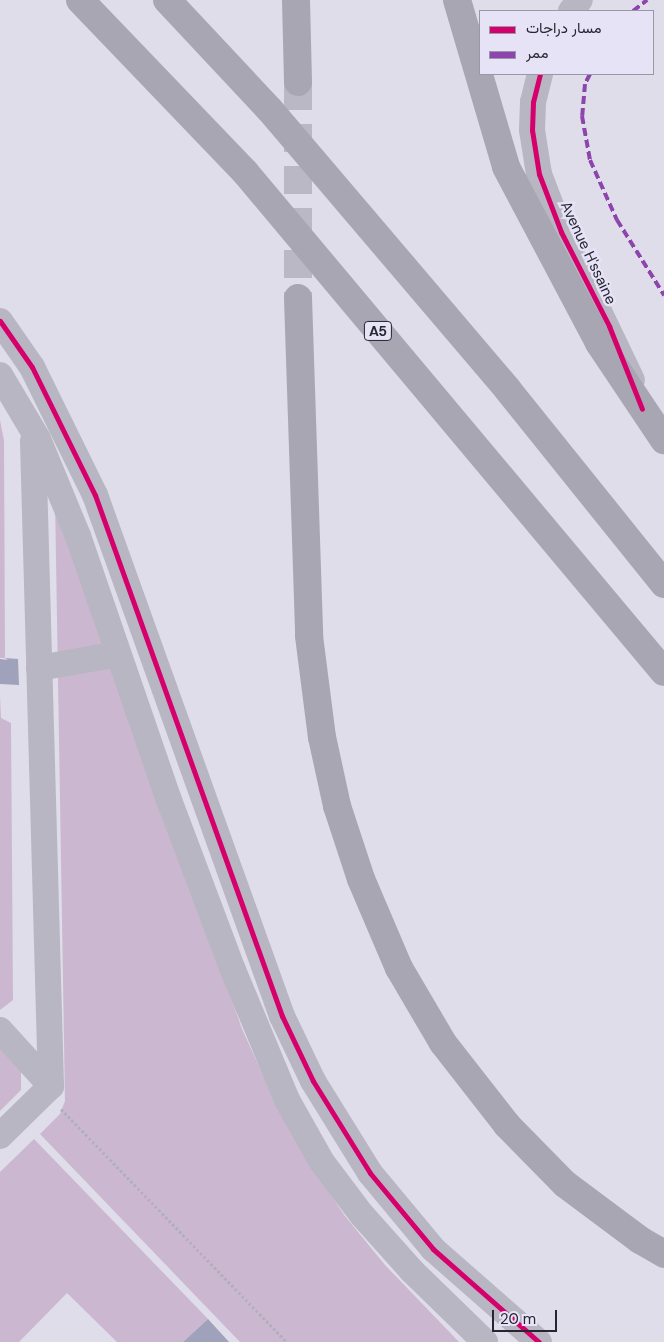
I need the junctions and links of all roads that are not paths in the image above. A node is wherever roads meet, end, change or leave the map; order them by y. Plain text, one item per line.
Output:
1 (80, 0) edge
2 (167, 0) edge
3 (296, 0) edge
4 (457, 0) edge
5 (580, 0) edge
6 (572, 10) edge
7 (479, 75) edge
8 (479, 75) edge
9 (540, 75) edge
10 (298, 82) tunnel mouth
11 (298, 298) tunnel mouth
12 (0, 321) edge
13 (0, 375) edge
14 (642, 409) junction
15 (32, 430) junction
16 (664, 440) edge
17 (664, 584) edge
18 (118, 654) junction
19 (39, 668) junction
20 (664, 672) edge
21 (0, 1030) edge
22 (51, 1086) junction
23 (0, 1136) edge
24 (664, 1254) edge
25 (485, 1342) edge
26 (539, 1342) edge

1 - 20 highway, A5
2 - 17 highway
3 - 10 highway
4 - 8 highway
5 - 6 street
7 - 14 highway
9 - 14 street, Avenue H'ssaine
11 - 24 highway
12 - 26 street
13 - 15 street
14 - 16 highway
15 - 18 street
15 - 19 street
18 - 19 street
18 - 25 street
19 - 22 street
21 - 22 street
22 - 23 street

